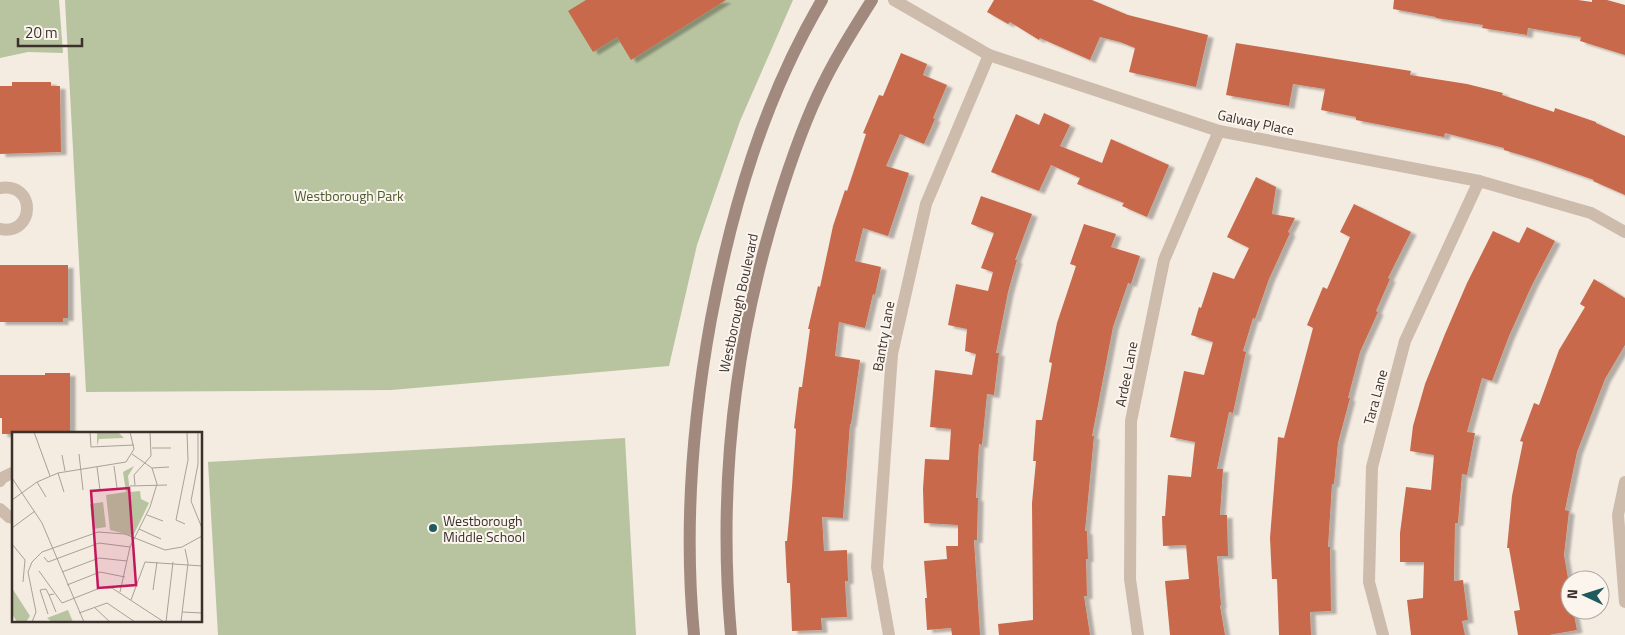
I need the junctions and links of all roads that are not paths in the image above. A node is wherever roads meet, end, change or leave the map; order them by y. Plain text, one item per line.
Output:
1 (822, 0) edge
2 (872, 0) edge
3 (894, 0) edge
4 (989, 55) junction
5 (1219, 131) junction
6 (1479, 181) junction
7 (0, 188) edge
8 (0, 229) edge
9 (1625, 232) edge
10 (12, 473) edge
11 (0, 481) edge
12 (1625, 482) edge
13 (0, 509) edge
14 (12, 518) edge
15 (1625, 602) edge
16 (694, 635) edge
17 (732, 635) edge
18 (889, 635) edge
19 (1138, 635) edge
20 (1383, 635) edge

1 - 16 main road, Westborough Boulevard
2 - 17 main road, Westborough Boulevard
3 - 4 street, Galway Place
4 - 5 street, Galway Place
4 - 18 street, Bantry Lane
5 - 6 street, Galway Place
5 - 19 street, Ardee Lane
6 - 9 street, Galway Place
6 - 20 street, Tara Lane
7 - 8 street
10 - 11 street
12 - 15 street
13 - 14 street

